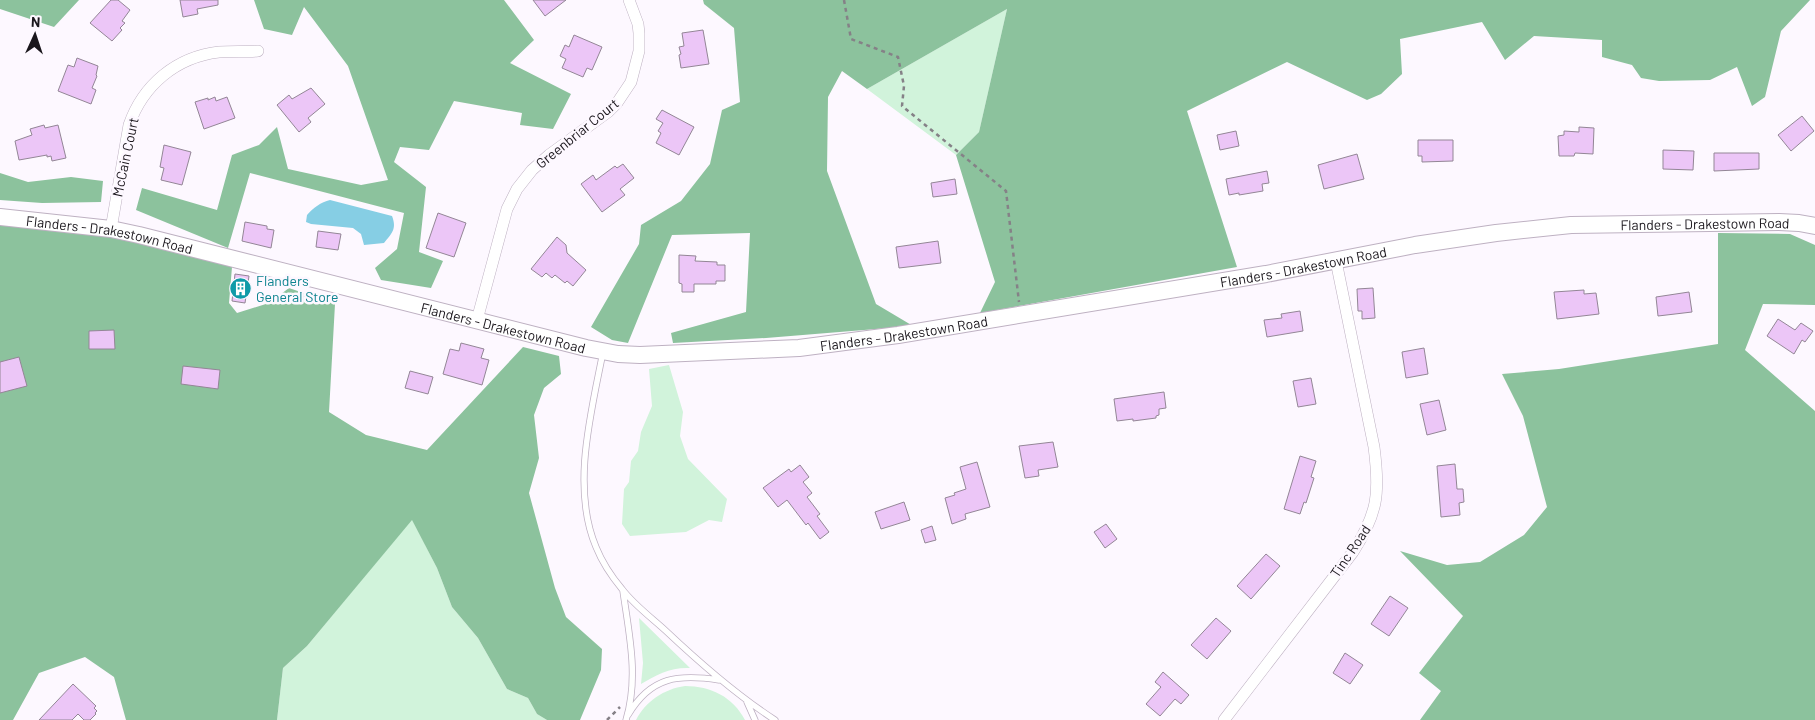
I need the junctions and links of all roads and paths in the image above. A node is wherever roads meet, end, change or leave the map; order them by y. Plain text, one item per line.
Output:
1 (629, 0) edge
2 (844, 0) edge
3 (258, 51) dead end
4 (0, 217) edge
5 (1815, 226) edge
6 (111, 229) junction
7 (1336, 261) junction
8 (1020, 314) junction
9 (477, 320) junction
10 (603, 352) junction
11 (623, 591) junction
12 (719, 680) junction
13 (746, 702) junction
14 (627, 718) edge
15 (755, 720) edge
16 (775, 720) edge
17 (1224, 720) edge

1 - 9 street, Greenbriar Court
2 - 8 path
3 - 6 street, McCain Court
4 - 6 street, Flanders - Drakestown Road
5 - 7 street, Flanders - Drakestown Road
6 - 9 street, Flanders - Drakestown Road
7 - 8 street, Flanders - Drakestown Road
7 - 17 street, Tinc Road
8 - 10 street, Flanders - Drakestown Road
9 - 10 street, Flanders - Drakestown Road
10 - 11 lane
11 - 12 lane
11 - 14 lane
12 - 13 lane
12 - 14 lane
13 - 15 lane
13 - 16 lane

